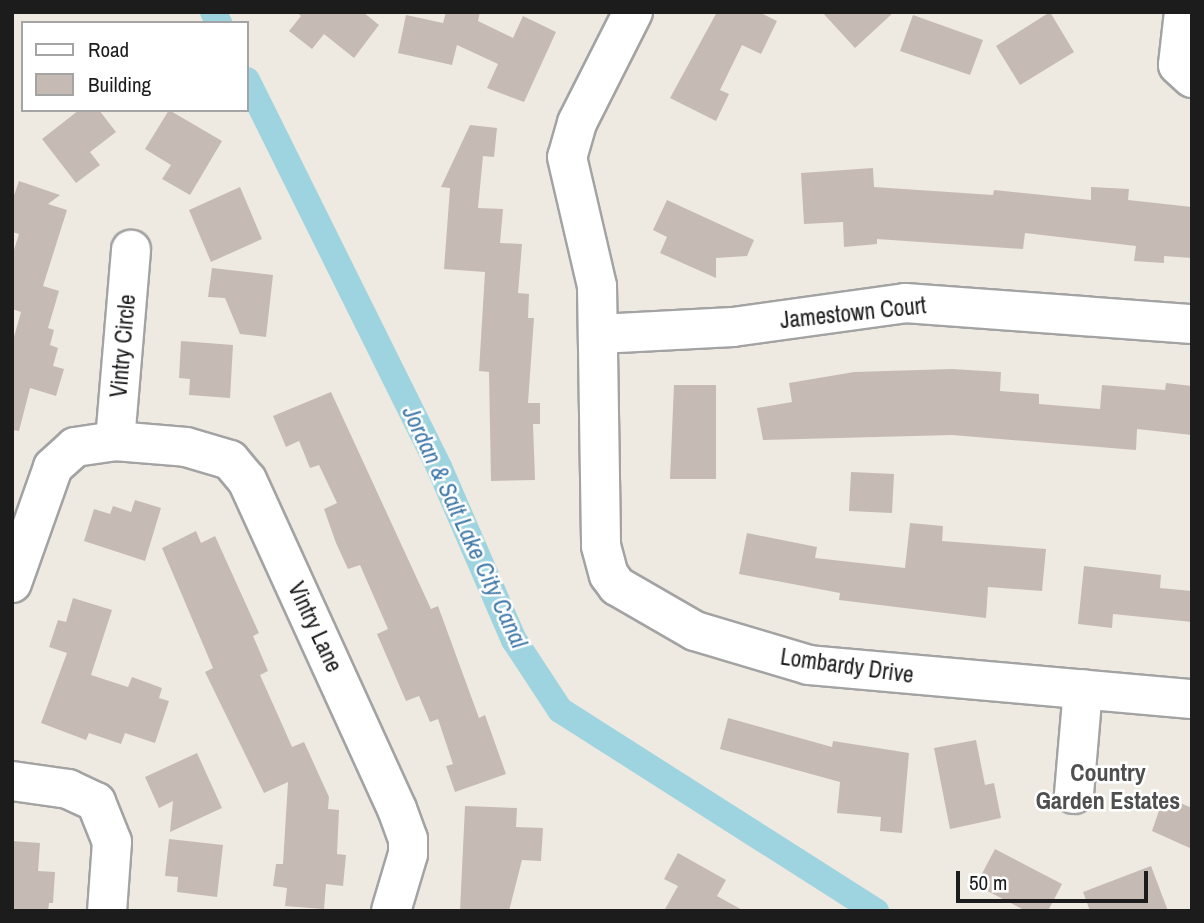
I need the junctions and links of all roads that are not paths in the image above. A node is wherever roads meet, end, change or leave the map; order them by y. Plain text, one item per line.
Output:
1 (633, 12) edge
2 (1184, 12) edge
3 (1192, 78) edge
4 (131, 250) dead end
5 (1192, 324) edge
6 (599, 334) junction
7 (116, 441) junction
8 (12, 583) edge
9 (1083, 689) junction
10 (1192, 699) edge
11 (12, 781) edge
12 (1074, 794) dead end
13 (107, 911) edge
14 (391, 911) edge

1 - 6 street, Lombardy Drive
2 - 3 street
4 - 7 street, Vintry Circle
5 - 6 street, Jamestown Court
6 - 9 street, Lombardy Drive
7 - 8 street, Vintry Lane
7 - 14 street, Vintry Lane
9 - 10 street, Lombardy Drive
9 - 12 street
11 - 13 street

